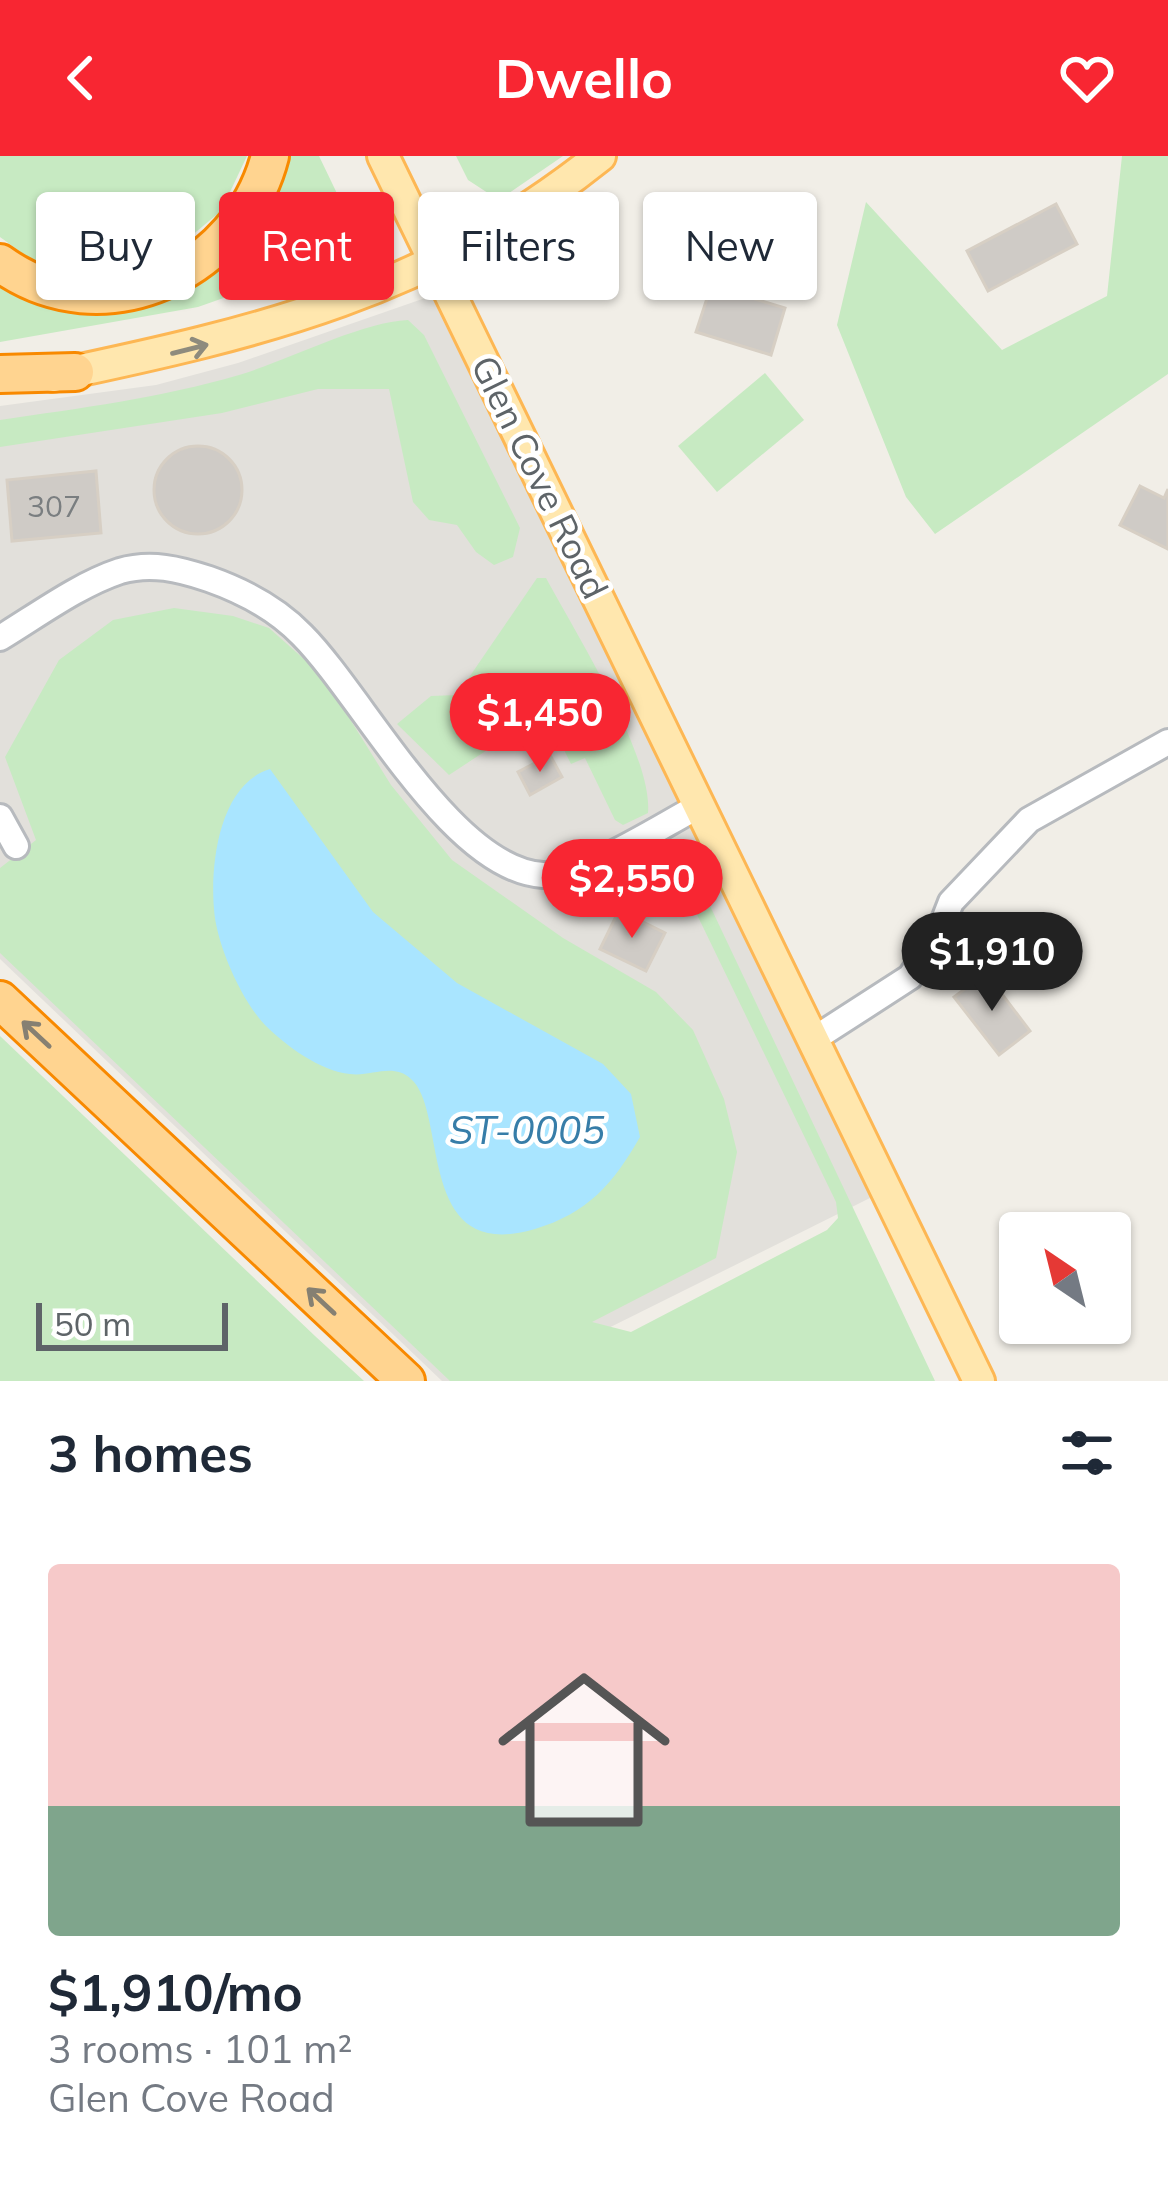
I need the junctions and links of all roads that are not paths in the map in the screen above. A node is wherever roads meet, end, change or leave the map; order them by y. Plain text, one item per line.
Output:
1 (270, 156) edge
2 (383, 156) edge
3 (601, 156) edge
4 (550, 192) edge
5 (418, 227) edge
6 (0, 263) edge
7 (418, 269) edge
8 (454, 300) edge
9 (75, 372) junction
10 (0, 374) edge
11 (0, 388) edge
12 (0, 638) edge
13 (1168, 742) edge
14 (701, 805) junction
15 (0, 817) edge
16 (16, 846) dead end
17 (0, 1000) edge
18 (814, 1039) junction
19 (406, 1381) edge
20 (979, 1381) edge

1 - 6 highway
2 - 5 main road, Glen Cove Road
3 - 4 main road
9 -> 7 main road
8 - 14 main road, Glen Cove Road
9 - 10 highway
9 - 11 main road
12 - 14 lane
13 - 18 lane
14 - 18 main road, Glen Cove Road
15 - 16 lane
19 -> 17 highway
18 - 20 main road, Glen Cove Road

